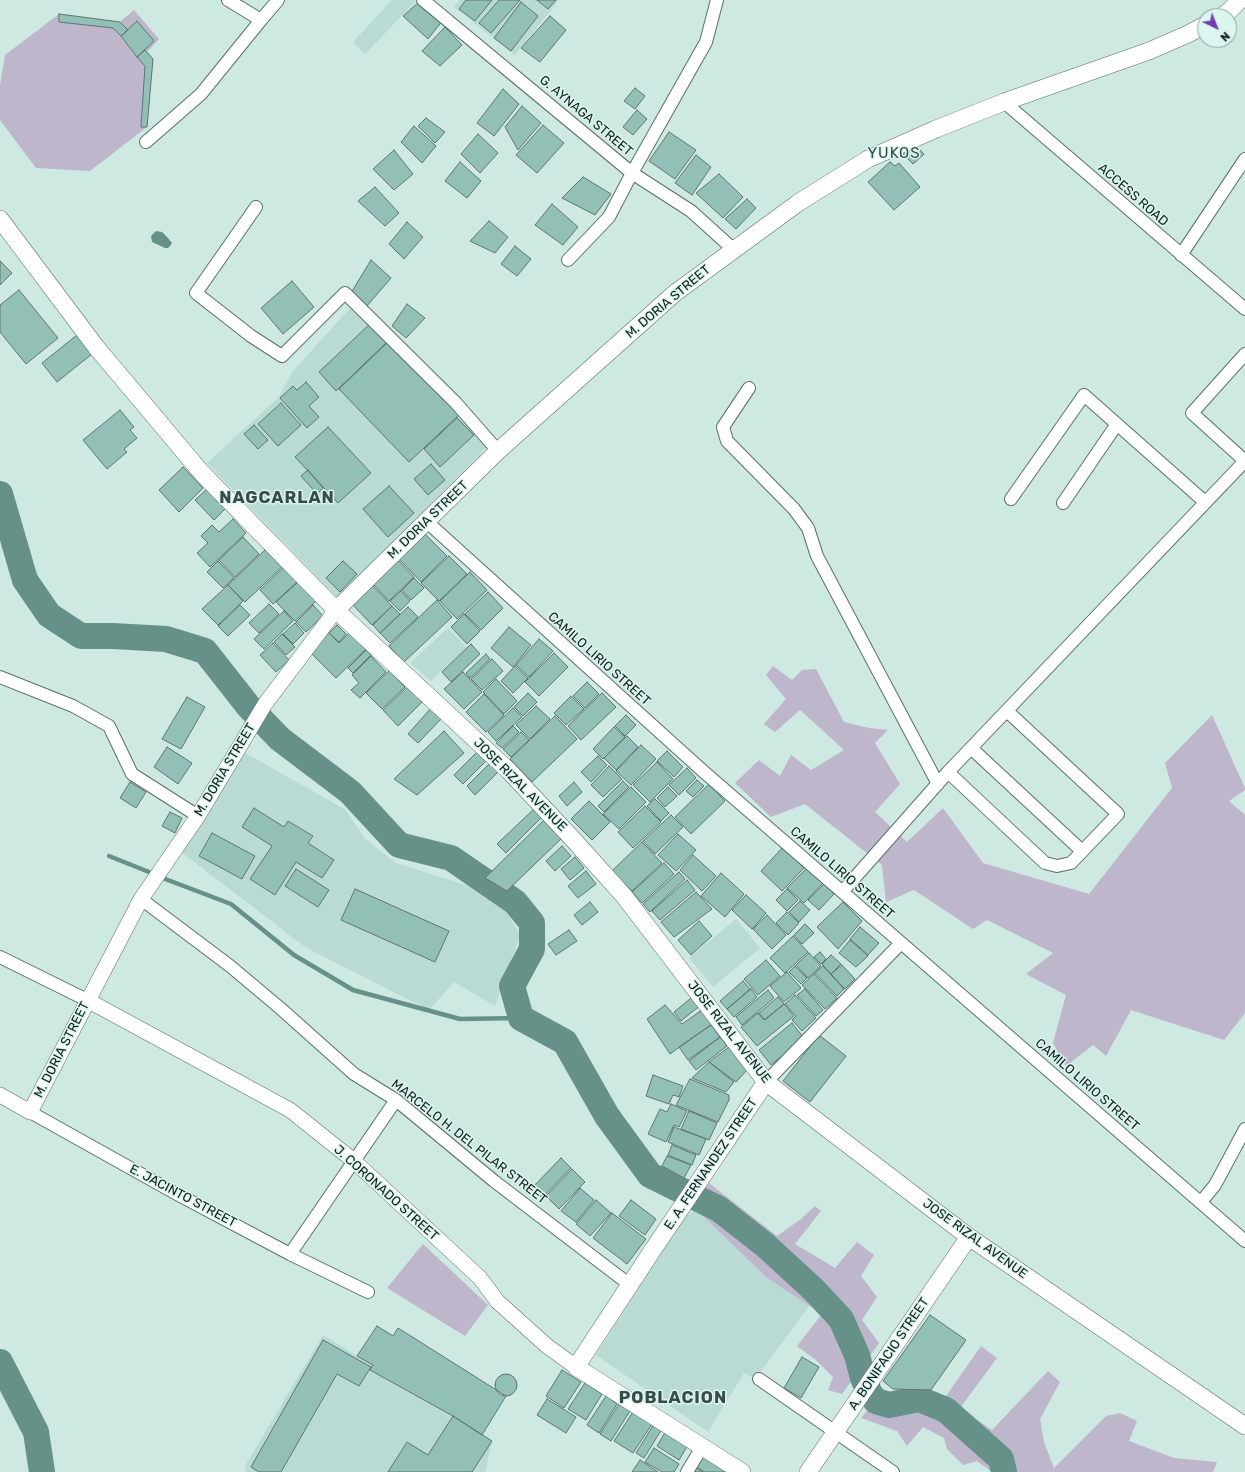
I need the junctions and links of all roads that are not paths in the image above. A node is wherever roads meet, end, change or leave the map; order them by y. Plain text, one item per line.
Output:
1 (228, 0) edge
2 (278, 0) edge
3 (423, 0) edge
4 (717, 0) edge
5 (1240, 0) edge
6 (1232, 8) edge
7 (261, 20) junction
8 (1197, 29) edge
9 (1004, 102) junction
10 (146, 142) dead end
11 (1245, 159) edge
12 (632, 173) junction
13 (256, 207) dead end
14 (0, 219) edge
15 (733, 249) junction
16 (1181, 255) junction
17 (568, 260) dead end
18 (1245, 309) edge
19 (1245, 354) edge
20 (749, 388) dead end
21 (1117, 424) junction
22 (498, 451) junction
23 (1245, 461) edge
24 (1011, 499) dead end
25 (1205, 502) junction
26 (1063, 503) dead end
27 (426, 521) junction
28 (336, 610) junction
29 (0, 677) edge
30 (1006, 711) junction
31 (971, 748) junction
32 (948, 772) junction
33 (938, 784) junction
34 (198, 816) junction
35 (1082, 851) junction
36 (842, 891) junction
37 (141, 899) junction
38 (901, 944) junction
39 (0, 957) edge
40 (88, 1000) junction
41 (766, 1082) junction
42 (0, 1095) edge
43 (396, 1100) junction
44 (30, 1112) junction
45 (1245, 1129) edge
46 (354, 1161) junction
47 (1200, 1202) junction
48 (969, 1237) junction
49 (1245, 1241) edge
50 (290, 1254) junction
51 (630, 1285) junction
52 (368, 1292) dead end
53 (576, 1367) junction
54 (759, 1379) dead end
55 (1244, 1424) edge
56 (835, 1432) junction
57 (702, 1447) junction
58 (687, 1472) edge
59 (742, 1472) edge
60 (808, 1472) edge
61 (893, 1472) edge

1 - 7 street
2 - 7 street
3 - 12 street, G. AYNAGA STREET
4 - 12 street
5 - 6 main road
7 - 10 street
8 - 9 main road, M. DORIA STREET
9 - 15 main road, M. DORIA STREET
9 - 16 street, ACCESS ROAD
11 - 16 street
12 - 15 street, G. AYNAGA STREET
12 - 17 street
13 - 22 street
14 - 28 main road, JOSE RIZAL AVENUE
15 - 22 main road, M. DORIA STREET
16 - 18 street, ACCESS ROAD
19 - 23 street
20 - 33 street
21 - 24 street
21 - 25 street
21 - 26 street
22 - 27 main road, M. DORIA STREET
23 - 25 street
25 - 30 street
27 - 28 main road, M. DORIA STREET
27 - 36 street, CAMILO LIRIO STREET
28 - 34 street, M. DORIA STREET
28 - 41 main road, JOSE RIZAL AVENUE
29 - 34 street
30 - 31 street
30 - 35 street
31 - 32 street
31 - 35 street
32 - 33 street
32 - 35 street
33 - 36 street
34 - 37 street, M. DORIA STREET
36 - 38 street, CAMILO LIRIO STREET
37 - 40 street, M. DORIA STREET
37 - 43 street, MARCELO H. DEL PILAR STREET
38 - 41 street, E. A. FERNANDEZ STREET
38 - 47 street, CAMILO LIRIO STREET
39 - 40 street, J. CORONADO STREET
40 - 44 street, M. DORIA STREET
40 - 46 street, J. CORONADO STREET
41 - 48 main road, JOSE RIZAL AVENUE
41 - 51 main road, E. A. FERNANDEZ STREET
42 - 44 street, E. JACINTO STREET
43 - 46 street
43 - 51 street, MARCELO H. DEL PILAR STREET
44 - 50 street, E. JACINTO STREET
45 - 47 street
46 - 50 street
46 - 53 street, J. CORONADO STREET
47 - 49 street, CAMILO LIRIO STREET
48 - 55 main road, JOSE RIZAL AVENUE
48 - 56 main road, A. BONIFACIO STREET
50 - 52 street, E. JACINTO STREET
51 - 53 main road, E. A. FERNANDEZ STREET
53 - 57 main road, J. CORONADO STREET
54 - 56 street
56 - 60 main road, A. BONIFACIO STREET
56 - 61 street
57 - 58 street
57 - 59 main road, J. CORONADO STREET

